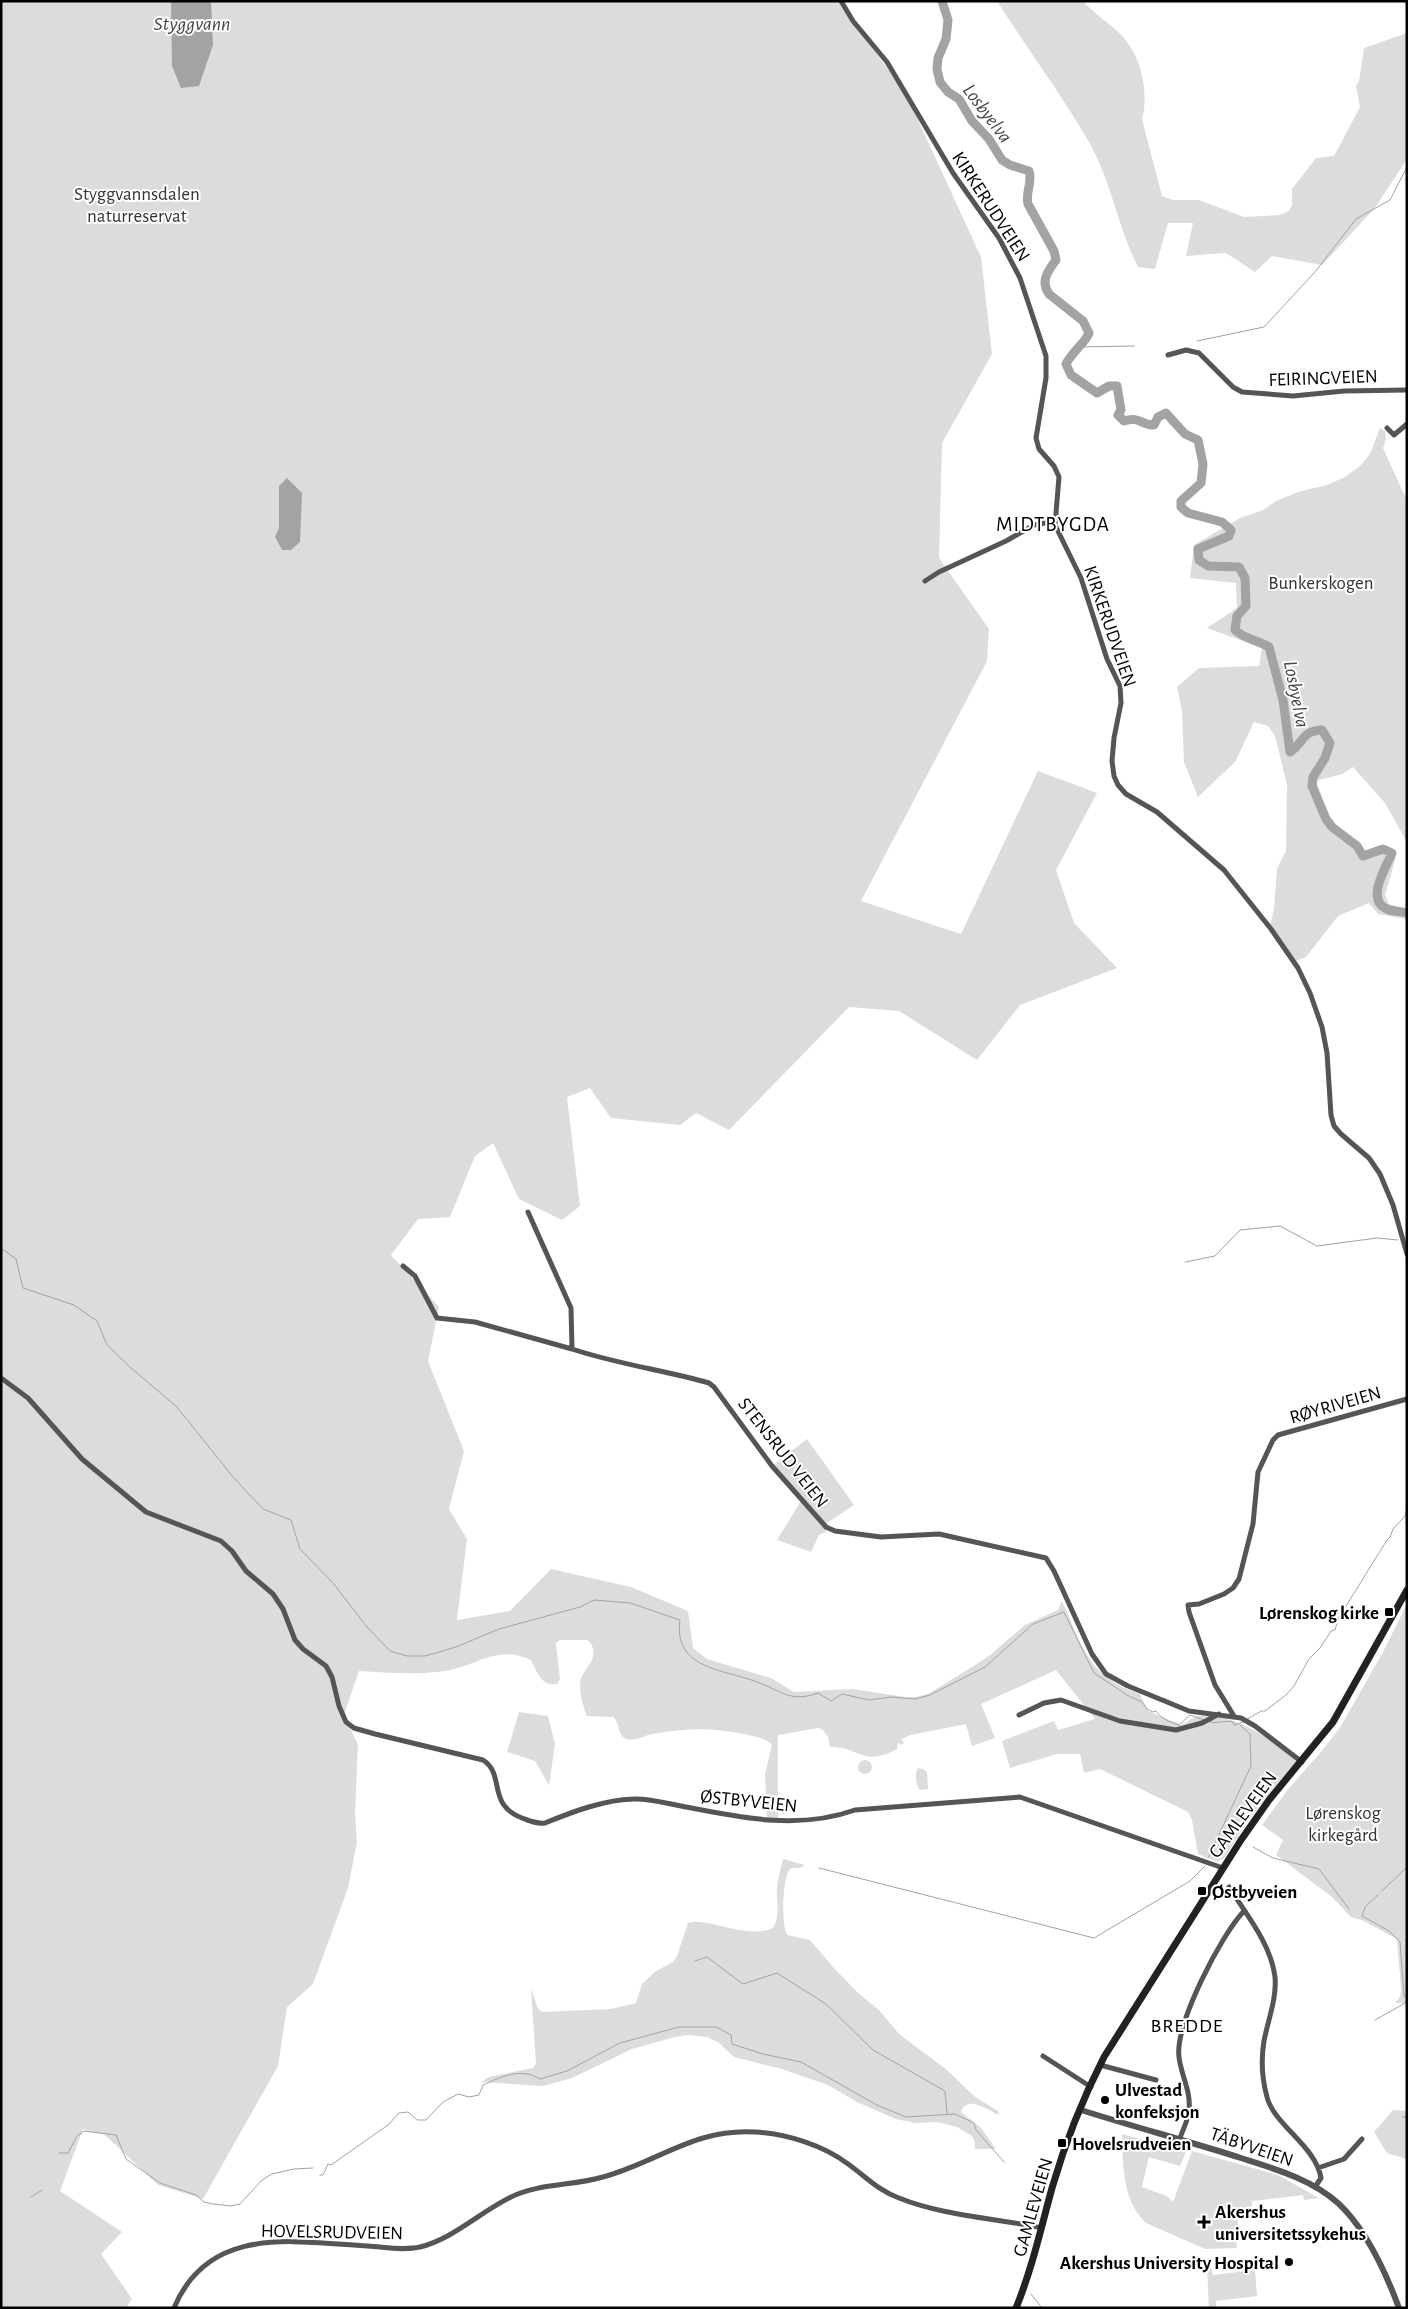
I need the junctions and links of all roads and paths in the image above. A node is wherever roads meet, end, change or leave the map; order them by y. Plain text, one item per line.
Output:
1 (841, 1) edge
2 (1168, 355) dead end
3 (1407, 390) edge
4 (1407, 424) edge
5 (1387, 428) dead end
6 (1055, 525) junction
7 (925, 581) dead end
8 (528, 1212) dead end
9 (1407, 1254) edge
10 (403, 1266) dead end
11 (572, 1349) junction
12 (1, 1378) edge
13 (1407, 1399) edge
14 (1407, 1590) edge
15 (1219, 1714) junction
16 (1019, 1715) dead end
17 (1234, 1716) junction
18 (1302, 1762) junction
19 (1222, 1868) junction
20 (1229, 1886) dead end
21 (1244, 1911) junction
22 (1043, 2056) dead end
23 (1100, 2065) junction
24 (1156, 2080) dead end
25 (1090, 2087) junction
26 (1081, 2110) junction
27 (1180, 2138) junction
28 (1362, 2139) dead end
29 (1318, 2168) junction
30 (1315, 2187) junction
31 (1042, 2228) junction
32 (174, 2308) edge
33 (1016, 2308) edge
34 (1399, 2308) edge

1 - 6 street, KIRKERUDVEIEN
2 - 3 street, FEIRINGVEIEN
4 - 5 street
6 - 7 street
6 - 9 street, KIRKERUDVEIEN
8 - 11 street
10 - 11 street
11 - 15 street, STENSRUD VEIEN
12 - 19 street, ØSTBYVEIEN
13 - 17 street, RØYRIVEIEN
14 - 18 main road, GAMLEVEIEN
15 - 16 street
15 - 17 street, STENSRUD VEIEN
17 - 18 street, STENSRUD VEIEN
18 - 19 main road, GAMLEVEIEN
19 - 23 main road, GAMLEVEIEN
20 - 21 street
21 - 27 street
21 - 29 street
22 - 25 street
23 - 24 street
23 - 25 main road, GAMLEVEIEN
25 - 26 main road, GAMLEVEIEN
26 - 27 street, TÄBYVEIEN
26 - 31 main road, GAMLEVEIEN
27 - 30 street, TÄBYVEIEN
28 - 29 street
29 - 30 street
30 - 34 street, TÄBYVEIEN
31 - 32 street, HOVELSRUDVEIEN
31 - 33 main road, GAMLEVEIEN

